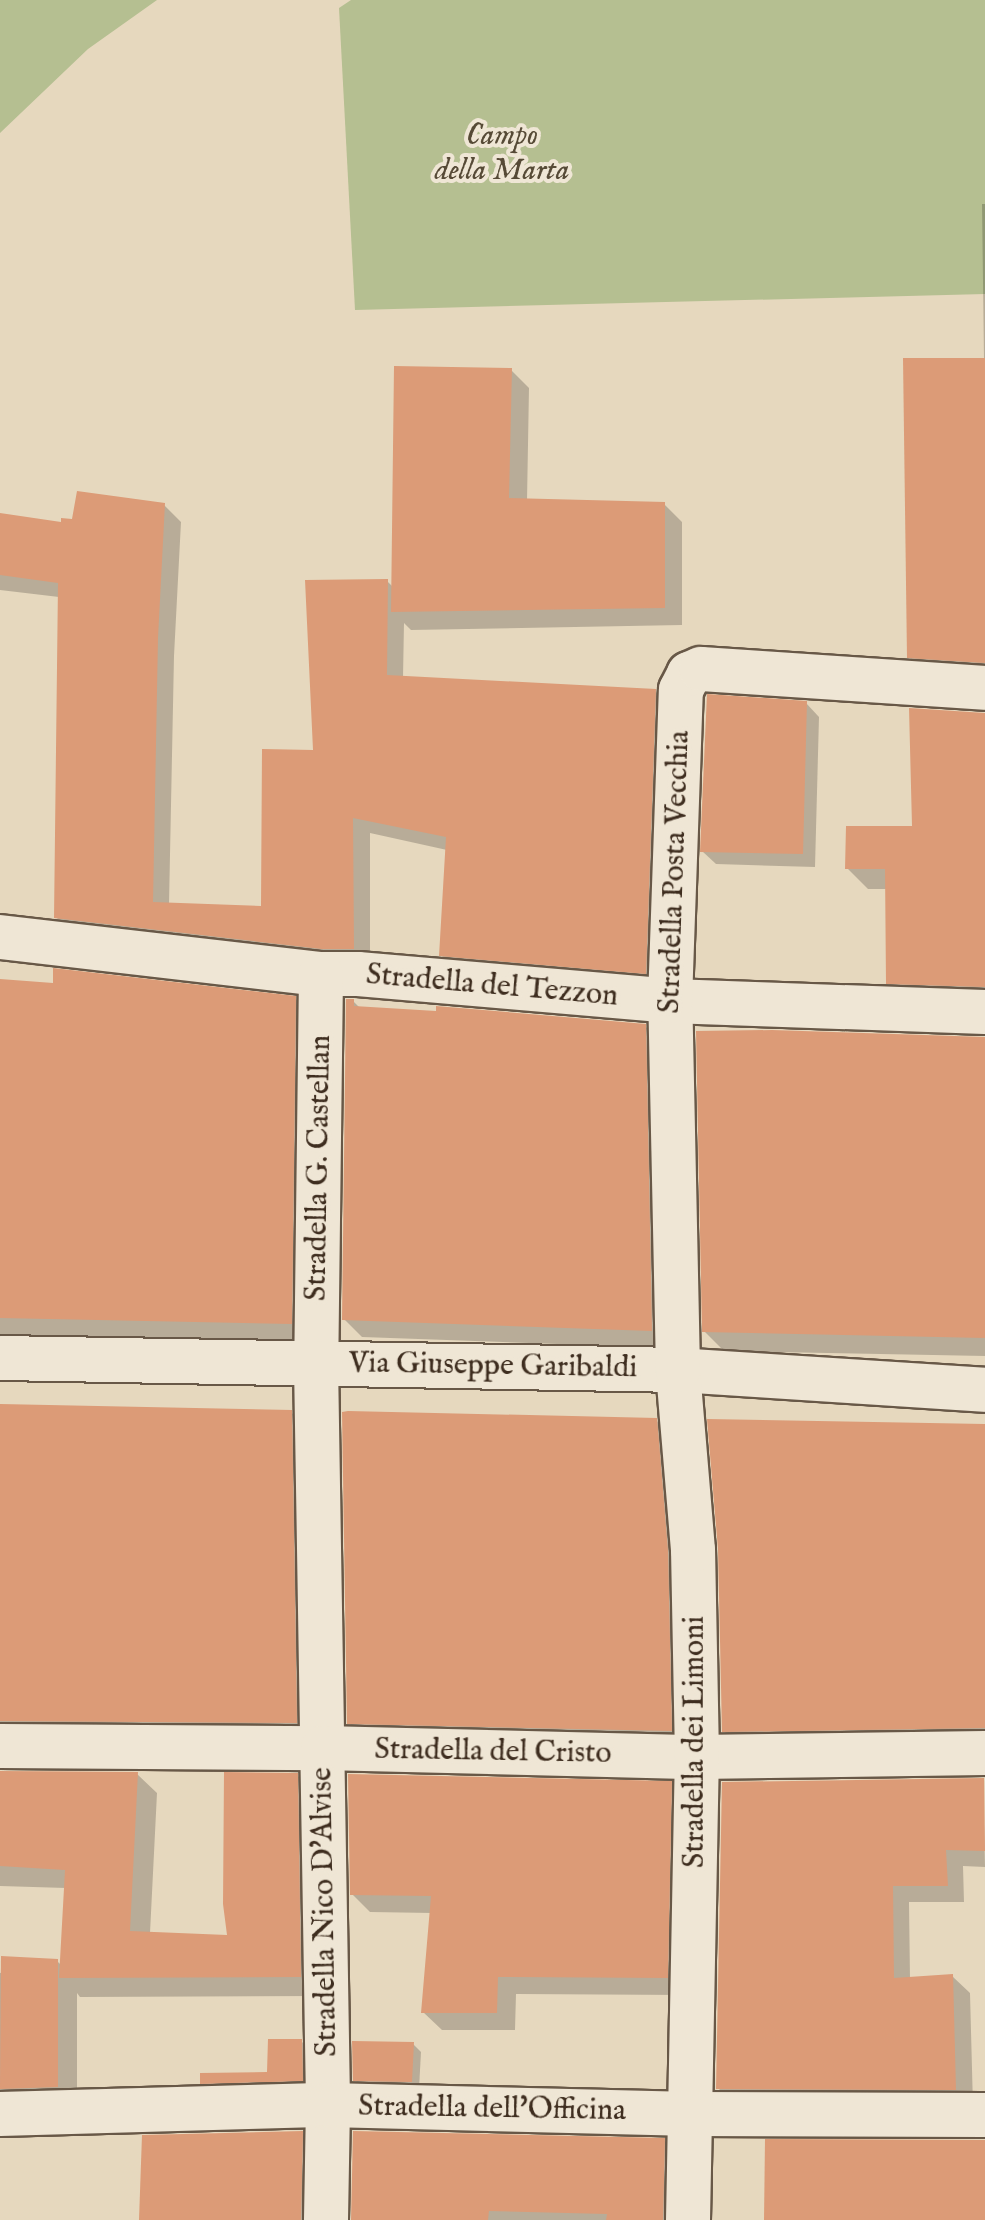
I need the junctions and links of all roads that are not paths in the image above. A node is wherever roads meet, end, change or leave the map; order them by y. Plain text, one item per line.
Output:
1 (985, 688) edge
2 (0, 937) edge
3 (321, 974) junction
4 (670, 1001) junction
5 (985, 1012) edge
6 (0, 1358) edge
7 (316, 1363) junction
8 (678, 1370) junction
9 (985, 1390) edge
10 (0, 1746) edge
11 (323, 1748) junction
12 (985, 1753) edge
13 (697, 1757) junction
14 (328, 2105) junction
15 (0, 2114) edge
16 (693, 2114) junction
17 (985, 2115) edge
18 (326, 2220) edge
19 (688, 2220) edge

1 - 4 street, Stradella Posta Vecchia
2 - 3 street, Stradella del Tezzon
3 - 4 street, Stradella del Tezzon
3 - 7 street, Stradella G. Castellan
4 - 5 street, Stradella del Tezzon
4 - 8 street, Stradella Posta Vecchia
6 - 7 street, Via Giuseppe Garibaldi
7 - 8 street, Via Giuseppe Garibaldi
7 - 11 street, Stradella G. Castellan
8 - 9 street, Via Giuseppe Garibaldi
8 - 13 street, Stradella dei Limoni
10 - 11 street, Stradella del Cristo
11 - 13 street, Stradella del Cristo
11 - 14 street, Stradella Nico D'Alvise
12 - 13 street, Stradella del Cristo
13 - 16 street, Stradella dei Limoni
14 - 15 street, Stradella dell'Officina
14 - 16 street, Stradella dell'Officina
14 - 18 street, Stradella Nico D'Alvise
16 - 17 street, Stradella dell'Officina
16 - 19 street, Stradella dei Limoni

